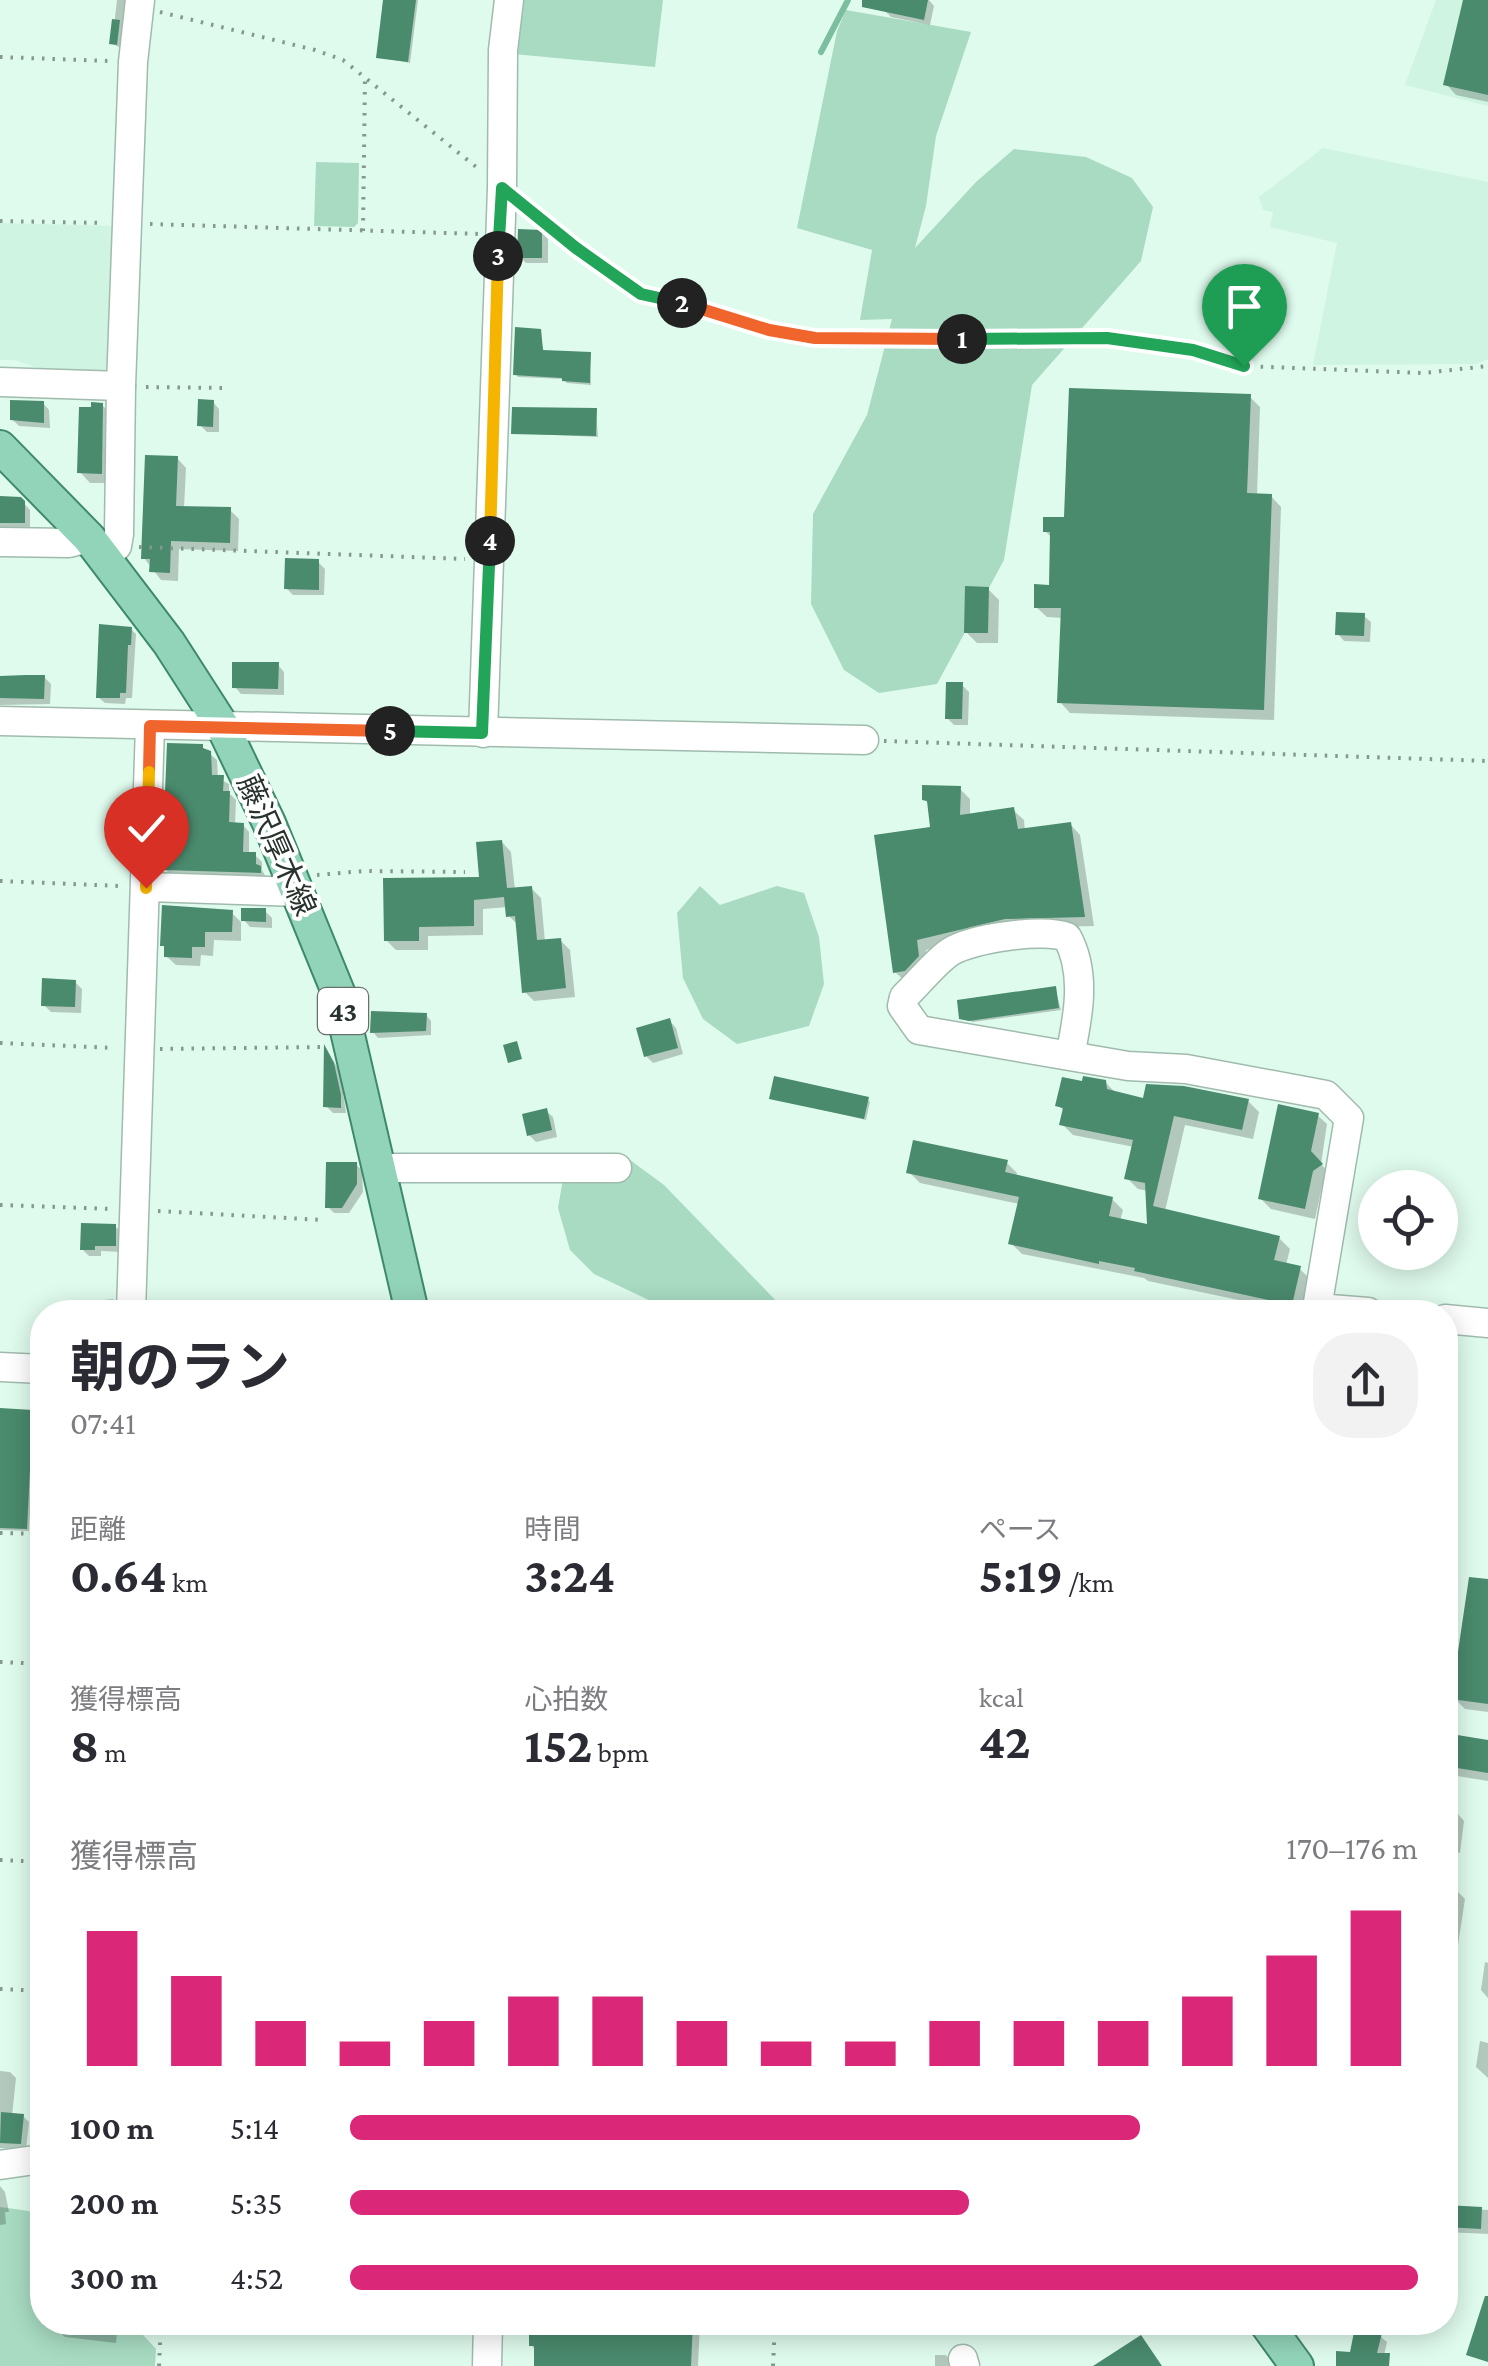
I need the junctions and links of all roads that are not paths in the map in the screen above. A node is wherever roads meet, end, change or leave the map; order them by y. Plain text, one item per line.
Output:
1 (509, 0) edge
2 (140, 3) edge
3 (0, 382) edge
4 (121, 386) junction
5 (0, 447) edge
6 (0, 542) edge
7 (103, 547) junction
8 (0, 720) edge
9 (150, 726) junction
10 (223, 727) junction
11 (482, 733) junction
12 (864, 740) road end
13 (295, 886) junction
14 (146, 888) junction
15 (1070, 1056) junction
16 (378, 1168) junction
17 (617, 1168) dead end
18 (131, 1300) edge
19 (409, 1300) edge
20 (1318, 1300) edge
21 (1458, 1320) edge
22 (1488, 1323) edge
23 (0, 1367) edge
24 (30, 1368) edge
25 (30, 2161) edge
26 (0, 2165) edge
27 (487, 2335) edge
28 (1274, 2335) edge
29 (486, 2366) edge
30 (1297, 2366) edge

1 - 11 street
2 - 4 street
3 - 4 street
4 - 7 street
5 - 7 main road, 藤沢厚木線 / 43
6 - 7 street
7 - 10 main road, 藤沢厚木線 / 43
8 - 9 street
9 - 10 street
9 - 14 street
10 - 11 street
10 - 13 main road, 藤沢厚木線 / 43
11 - 12 street
13 - 14 street
13 - 16 main road, 藤沢厚木線 / 43
14 - 18 street
15 - 15 street
15 - 20 street
16 - 17 street
16 - 19 main road, 藤沢厚木線 / 43
21 - 22 street
23 - 24 street
25 - 26 street
27 - 29 street
28 - 30 main road

